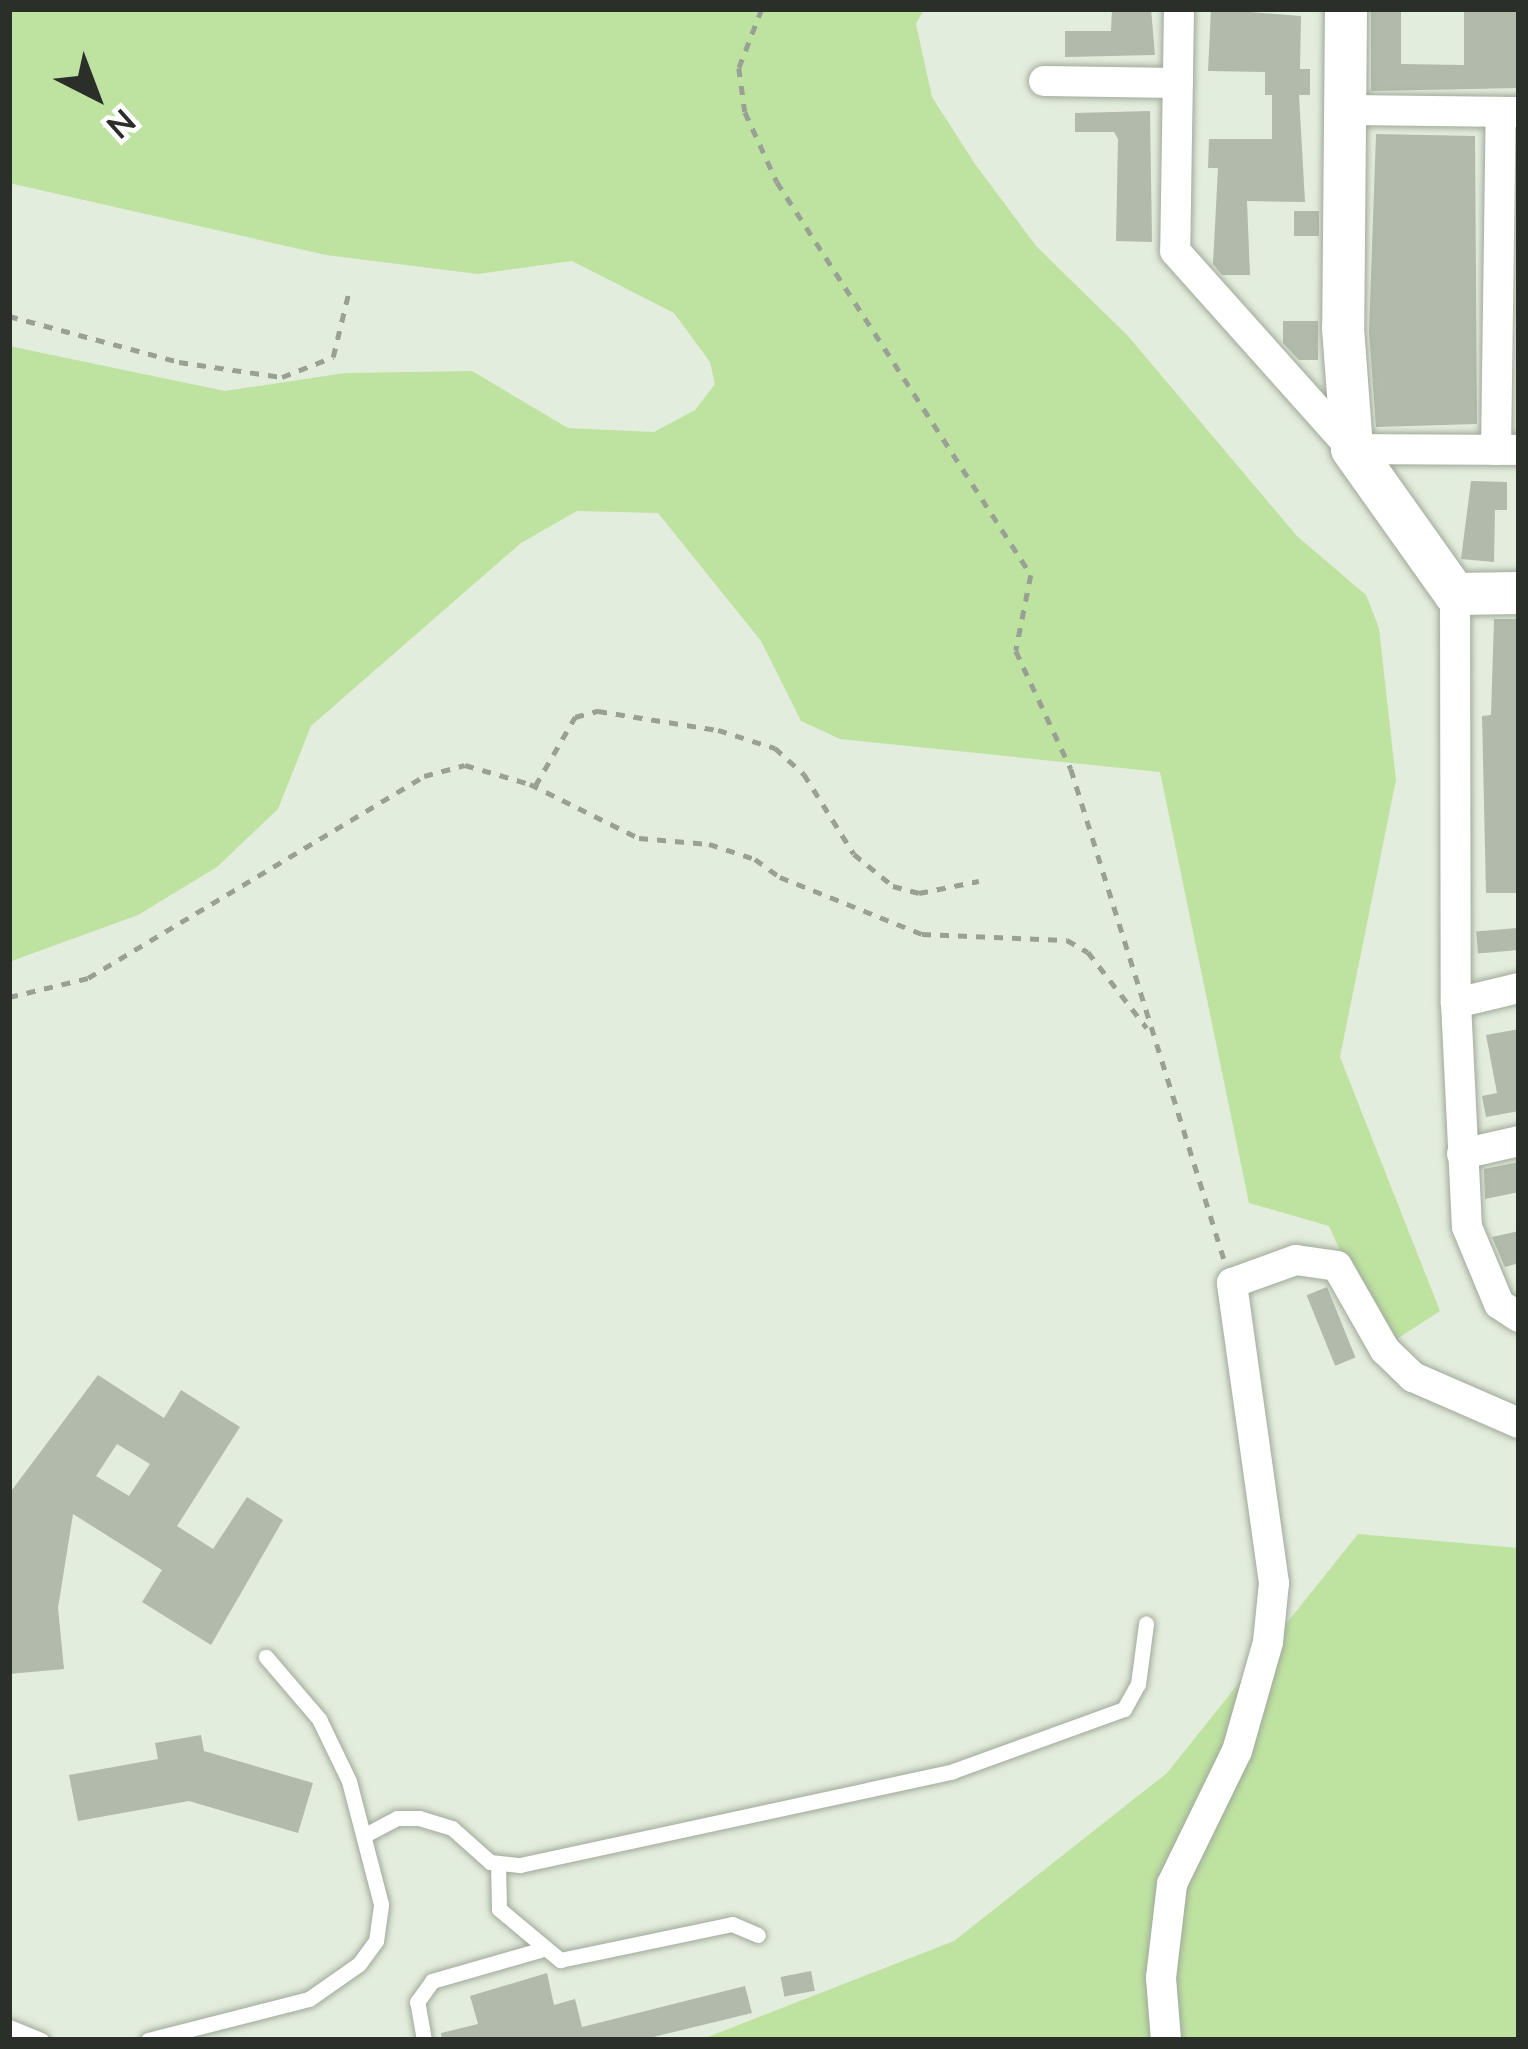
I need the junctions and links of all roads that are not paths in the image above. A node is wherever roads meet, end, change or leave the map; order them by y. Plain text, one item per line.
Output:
1 (1179, 9) edge
2 (1346, 9) edge
3 (1043, 81) dead end
4 (1178, 83) junction
5 (1346, 110) junction
6 (1510, 112) edge
7 (1352, 449) junction
8 (1508, 450) edge
9 (1519, 593) edge
10 (1455, 594) junction
11 (1519, 988) edge
12 (1456, 1003) junction
13 (1519, 1141) edge
14 (1462, 1154) junction
15 (1512, 1307) edge
16 (1519, 1423) edge
17 (1146, 1624) dead end
18 (266, 1657) dead end
19 (365, 1835) junction
20 (498, 1864) junction
21 (758, 1935) dead end
22 (540, 1950) junction
23 (9, 2027) edge
24 (42, 2040) edge
25 (148, 2040) edge
26 (424, 2040) edge
27 (1166, 2040) edge

1 - 4 street
2 - 5 street
3 - 4 street
4 - 7 street
5 - 6 street
5 - 7 street
6 - 8 street
7 - 8 street
7 - 10 street
9 - 10 street
10 - 12 street
11 - 12 street
12 - 14 street
13 - 14 street
14 - 15 street
16 - 27 street
17 - 20 lane
18 - 19 lane
19 - 20 lane
19 - 25 lane
20 - 22 lane
21 - 22 lane
22 - 26 lane
23 - 24 lane

